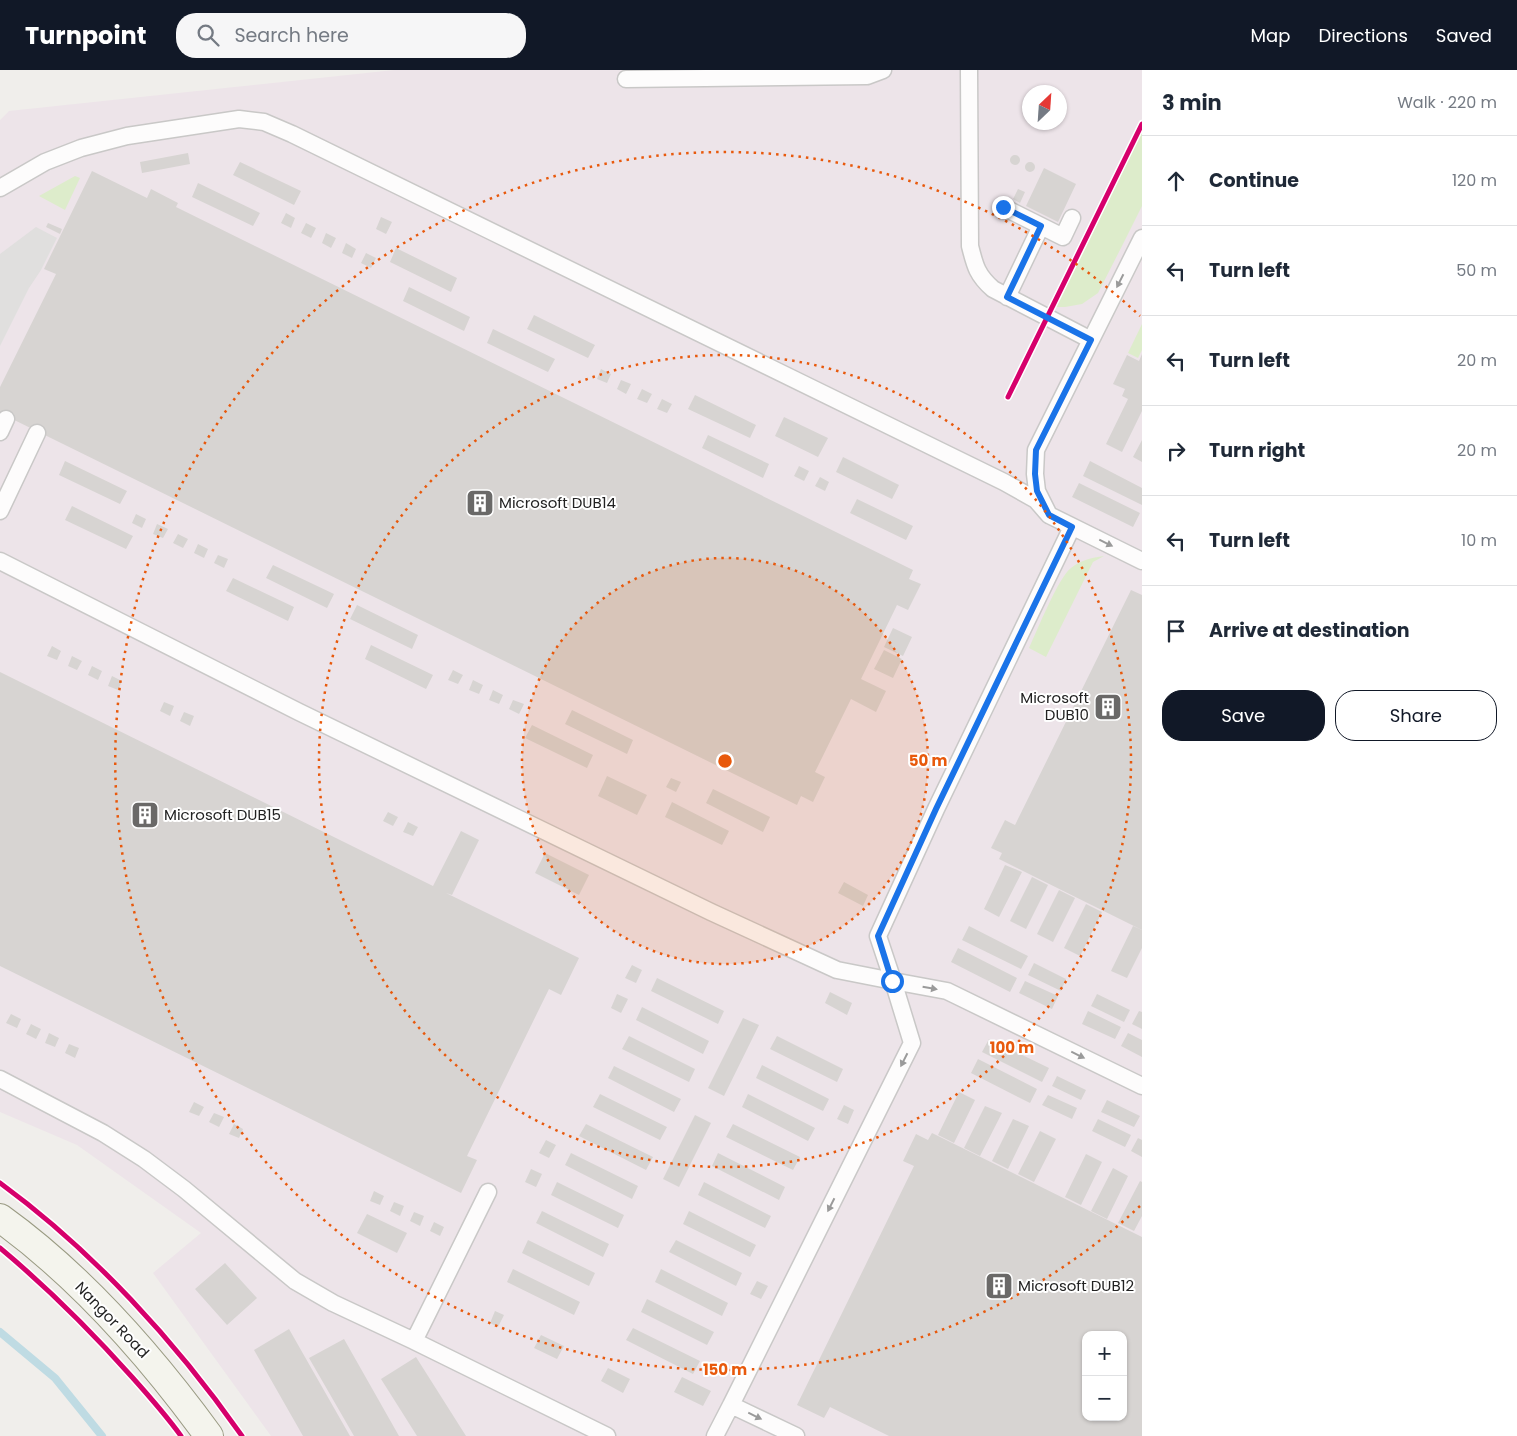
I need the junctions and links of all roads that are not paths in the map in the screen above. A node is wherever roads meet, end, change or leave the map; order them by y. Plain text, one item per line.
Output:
1 (883, 70) edge
2 (969, 70) edge
3 (626, 78) dead end
4 (0, 188) edge
5 (1003, 207) dead end
6 (1072, 218) dead end
7 (1041, 226) junction
8 (1142, 238) edge
9 (1007, 297) junction
10 (1091, 340) junction
11 (37, 433) dead end
12 (0, 511) edge
13 (1049, 515) junction
14 (1072, 527) junction
15 (0, 560) edge
16 (1142, 561) edge
17 (892, 981) junction
18 (0, 1080) edge
19 (1142, 1086) edge
20 (488, 1192) dead end
21 (0, 1218) edge
22 (414, 1340) junction
23 (731, 1405) junction
24 (210, 1436) edge
25 (607, 1436) edge
26 (715, 1436) edge
27 (796, 1436) edge

1 - 3 lane
2 - 9 lane
4 - 13 lane
5 - 7 lane
6 - 7 lane
7 - 9 lane
8 -> 10 lane
9 - 10 lane
10 - 13 lane
11 - 12 lane
13 - 14 lane
14 -> 16 lane
14 - 17 lane
15 - 17 lane
17 -> 19 lane
17 -> 23 lane
18 - 22 lane
20 - 22 lane
21 - 24 main road, Nangor Road
22 - 25 lane
23 - 26 lane
23 -> 27 lane

